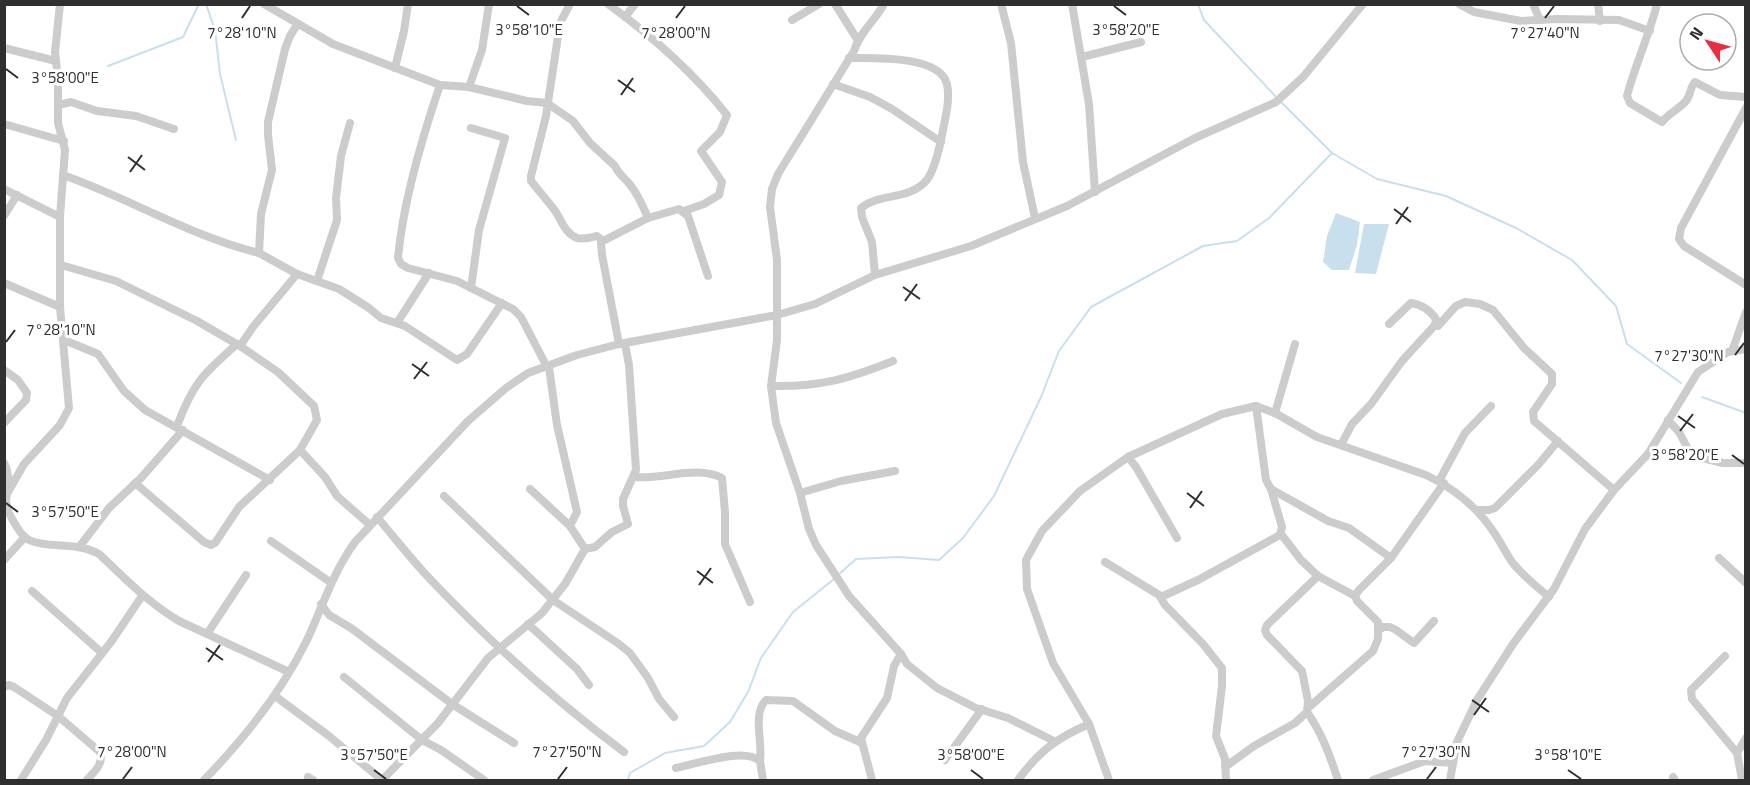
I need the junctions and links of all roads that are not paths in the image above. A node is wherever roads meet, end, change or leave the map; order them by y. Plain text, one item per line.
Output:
1 (60, 4) edge
2 (264, 4) edge
3 (408, 4) edge
4 (489, 4) edge
5 (570, 4) edge
6 (608, 4) edge
7 (634, 4) edge
8 (819, 4) edge
9 (835, 4) edge
10 (884, 4) edge
11 (1001, 4) edge
12 (1072, 4) edge
13 (1363, 4) edge
14 (1459, 4) edge
15 (1533, 4) edge
16 (1598, 4) edge
17 (1657, 4) edge
18 (625, 17) junction
19 (1540, 20) junction
20 (792, 21) dead end
21 (1600, 21) junction
22 (297, 25) junction
23 (1650, 31) junction
24 (857, 39) junction
25 (1141, 42) dead end
26 (4, 48) edge
27 (1082, 57) junction
28 (849, 58) junction
29 (56, 61) junction
30 (395, 68) junction
31 (833, 84) junction
32 (440, 85) junction
33 (470, 87) junction
34 (1746, 97) edge
35 (547, 103) junction
36 (58, 105) junction
37 (1746, 108) edge
38 (350, 123) dead end
39 (4, 124) edge
40 (471, 128) dead end
41 (174, 129) dead end
42 (64, 141) junction
43 (941, 141) junction
44 (63, 175) junction
45 (4, 189) edge
46 (1095, 192) junction
47 (17, 195) junction
48 (684, 211) junction
49 (4, 216) edge
50 (60, 217) junction
51 (648, 218) junction
52 (1035, 218) junction
53 (603, 241) junction
54 (259, 253) junction
55 (62, 266) junction
56 (429, 273) junction
57 (297, 274) junction
58 (875, 275) junction
59 (708, 276) dead end
60 (317, 281) junction
61 (4, 283) edge
62 (1746, 285) edge
63 (471, 288) junction
64 (502, 303) junction
65 (60, 307) junction
66 (1746, 312) edge
67 (777, 315) junction
68 (397, 323) junction
69 (1389, 324) dead end
70 (1434, 325) junction
71 (64, 340) junction
72 (622, 344) junction
73 (1295, 344) dead end
74 (238, 345) junction
75 (1746, 349) edge
76 (1732, 351) junction
77 (892, 361) dead end
78 (548, 367) junction
79 (4, 370) edge
80 (771, 386) junction
81 (1256, 406) junction
82 (1491, 406) dead end
83 (1275, 412) junction
84 (1668, 420) junction
85 (4, 423) edge
86 (180, 428) junction
87 (1558, 441) junction
88 (1341, 445) junction
89 (300, 450) junction
90 (1128, 457) junction
91 (4, 463) edge
92 (1746, 463) edge
93 (895, 471) dead end
94 (634, 477) junction
95 (270, 480) junction
96 (1442, 482) junction
97 (135, 483) junction
98 (530, 489) dead end
99 (1271, 489) junction
100 (1614, 490) junction
101 (800, 493) junction
102 (444, 496) dead end
103 (5, 498) edge
104 (1477, 510) junction
105 (377, 517) junction
106 (370, 525) junction
107 (570, 526) junction
108 (1281, 534) junction
109 (25, 537) junction
110 (1177, 538) dead end
111 (271, 541) dead end
112 (80, 546) junction
113 (585, 549) junction
114 (1391, 558) junction
115 (1719, 558) dead end
116 (4, 560) edge
117 (1105, 562) dead end
118 (246, 575) dead end
119 (1318, 576) junction
120 (330, 582) junction
121 (1746, 583) edge
122 (32, 591) dead end
123 (142, 596) junction
124 (1355, 596) junction
125 (1161, 597) junction
126 (1549, 597) junction
127 (553, 600) junction
128 (750, 602) dead end
129 (321, 604) junction
130 (1434, 621) dead end
131 (528, 624) junction
132 (1379, 630) junction
133 (207, 634) junction
134 (500, 647) junction
135 (102, 653) junction
136 (901, 654) junction
137 (1725, 656) dead end
138 (289, 672) junction
139 (344, 677) dead end
140 (589, 685) dead end
141 (4, 687) edge
142 (275, 696) junction
143 (452, 704) junction
144 (982, 709) junction
145 (1308, 710) junction
146 (58, 716) junction
147 (674, 717) dead end
148 (1089, 724) junction
149 (1746, 738) edge
150 (422, 740) junction
151 (1054, 741) junction
152 (860, 742) junction
153 (514, 743) dead end
154 (624, 752) dead end
155 (1737, 753) junction
156 (945, 760) dead end
157 (760, 761) junction
158 (1453, 763) junction
159 (1225, 767) junction
160 (676, 768) dead end
161 (21, 780) edge
162 (87, 780) edge
163 (205, 780) edge
164 (382, 780) edge
165 (484, 780) edge
166 (763, 780) edge
167 (872, 780) edge
168 (1018, 780) edge
169 (1109, 780) edge
170 (1226, 780) edge
171 (1338, 780) edge
172 (1373, 780) edge
173 (1450, 780) edge
174 (1742, 780) edge

1 - 29 street
2 - 22 street
3 - 30 street
4 - 33 street
5 - 35 street
6 - 18 street
7 - 18 street
8 - 20 street
9 - 24 street
10 - 24 street
11 - 52 street
12 - 27 street
13 - 46 street
14 - 19 street
15 - 19 street
16 - 21 street
17 - 23 street
18 - 48 street
19 - 21 street
21 - 23 street
22 - 30 street
22 - 54 street
23 - 34 street
24 - 28 street
25 - 27 street
26 - 29 street
27 - 46 street
28 - 31 street
28 - 43 street
29 - 36 street
30 - 32 street
31 - 43 street
31 - 67 street
32 - 33 street
32 - 56 street
33 - 35 street
35 - 51 street
35 - 53 street
36 - 41 street
36 - 42 street
37 - 62 street
38 - 60 street
39 - 42 street
40 - 63 street
42 - 44 street
43 - 58 street
44 - 50 street
44 - 54 street
45 - 47 street
46 - 52 street
47 - 49 street
47 - 50 street
48 - 51 street
48 - 59 street
50 - 55 street
51 - 53 street
52 - 58 street
53 - 72 street
54 - 57 street
55 - 65 street
55 - 74 street
56 - 63 street
56 - 68 street
57 - 60 street
57 - 74 street
58 - 67 street
60 - 68 street
61 - 65 street
63 - 64 street
64 - 68 street
64 - 78 street
65 - 71 street
66 - 76 street
67 - 72 street
67 - 80 street
69 - 70 street
70 - 87 street
70 - 88 street
71 - 86 street
71 - 103 street
72 - 78 street
72 - 94 street
73 - 83 street
74 - 86 street
74 - 89 street
75 - 76 street
76 - 84 street
77 - 80 street
78 - 105 street
78 - 107 street
79 - 85 street
80 - 101 street
81 - 83 street
81 - 90 street
81 - 99 street
82 - 96 street
83 - 88 street
84 - 92 street
84 - 100 street
86 - 95 street
86 - 97 street
87 - 100 street
87 - 104 street
88 - 96 street
89 - 95 street
89 - 106 street
90 - 110 street
90 - 148 street
91 - 103 street
93 - 101 street
94 - 113 street
94 - 128 street
95 - 97 street
96 - 104 street
96 - 114 street
97 - 112 street
98 - 107 street
99 - 108 street
99 - 114 street
100 - 126 street
101 - 136 street
102 - 127 street
103 - 109 street
104 - 126 street
105 - 106 street
105 - 134 street
106 - 120 street
107 - 113 street
108 - 119 street
108 - 125 street
109 - 112 street
109 - 116 street
111 - 120 street
112 - 123 street
113 - 127 street
114 - 124 street
115 - 121 street
117 - 125 street
118 - 133 street
119 - 124 street
119 - 145 street
120 - 129 street
122 - 135 street
123 - 133 street
123 - 135 street
124 - 132 street
125 - 159 street
126 - 158 street
127 - 131 street
127 - 147 street
129 - 138 street
129 - 143 street
130 - 132 street
131 - 134 street
131 - 140 street
132 - 145 street
133 - 138 street
134 - 143 street
134 - 154 street
135 - 146 street
136 - 144 street
136 - 152 street
137 - 155 street
138 - 142 street
139 - 150 street
141 - 146 street
142 - 163 street
142 - 164 street
143 - 150 street
143 - 153 street
144 - 151 street
144 - 156 street
145 - 159 street
145 - 171 street
146 - 161 street
146 - 162 street
148 - 151 street
148 - 169 street
149 - 155 street
150 - 164 street
150 - 165 street
151 - 168 street
152 - 157 street
152 - 167 street
155 - 174 street
157 - 160 street
157 - 166 street
158 - 172 street
158 - 173 street
159 - 170 street

